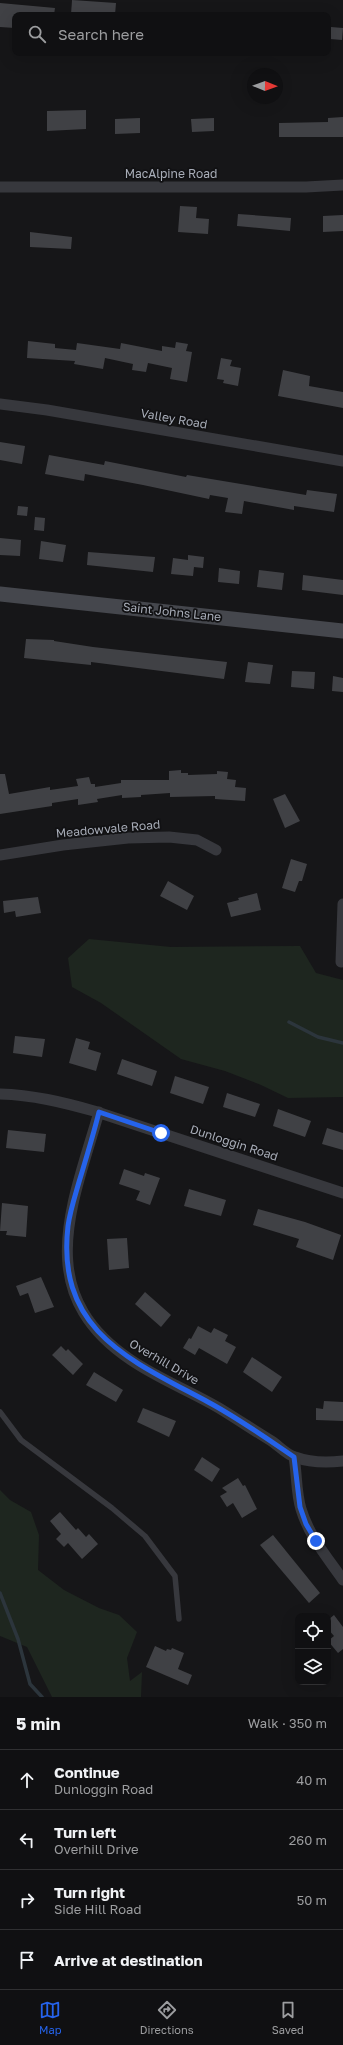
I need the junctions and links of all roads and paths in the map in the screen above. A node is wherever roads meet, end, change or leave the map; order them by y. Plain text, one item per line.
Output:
1 (343, 185) edge
2 (0, 187) edge
3 (0, 404) edge
4 (343, 461) edge
5 (0, 594) edge
6 (343, 631) edge
7 (216, 850) dead end
8 (0, 855) edge
9 (343, 904) edge
10 (341, 962) dead end
11 (0, 1094) edge
12 (99, 1112) junction
13 (343, 1193) edge
14 (0, 1412) edge
15 (294, 1457) junction
16 (343, 1461) edge
17 (343, 1580) edge
18 (179, 1619) dead end

1 - 2 street, MacAlpine Road
3 - 4 street, Valley Road
5 - 6 street, Saint Johns Lane
7 - 8 street, Meadowvale Road
9 - 10 street
11 - 12 street, Dunloggin Road
12 - 13 street, Dunloggin Road
12 - 15 street, Overhill Drive
14 - 18 lane
15 - 16 street, Overhill Drive
15 - 17 street

